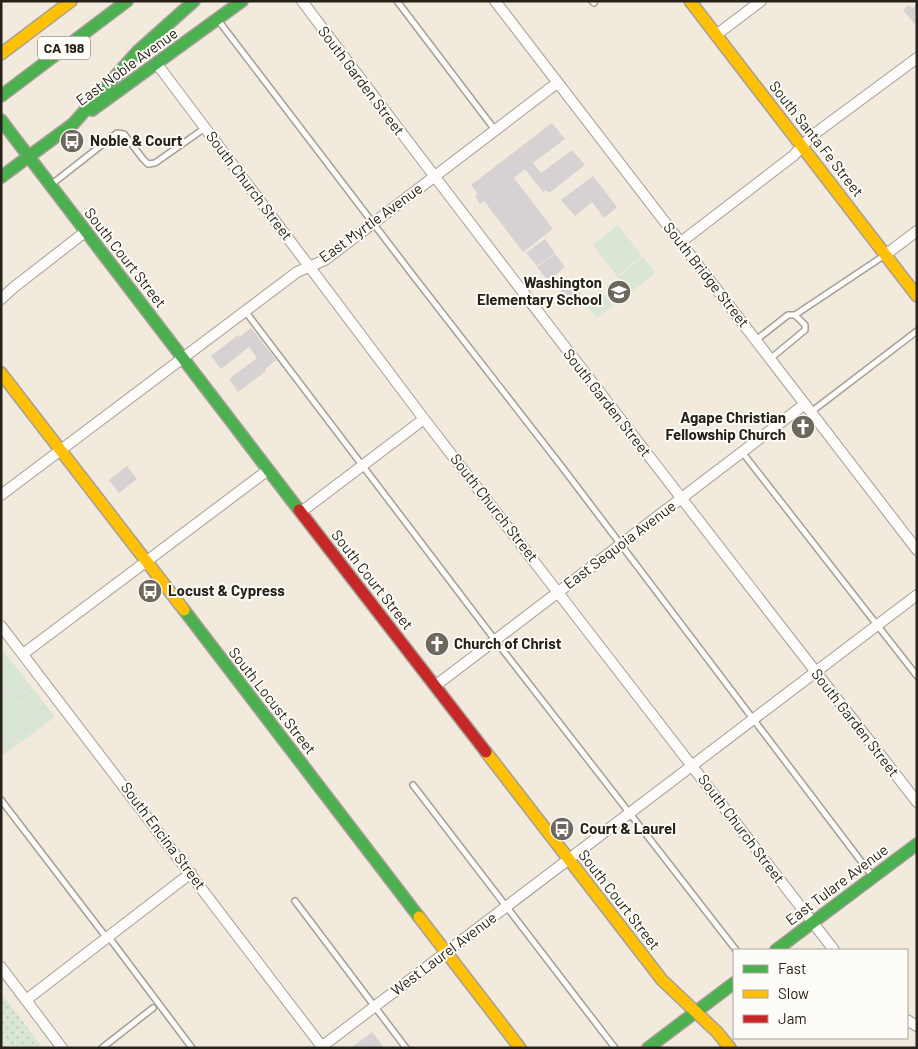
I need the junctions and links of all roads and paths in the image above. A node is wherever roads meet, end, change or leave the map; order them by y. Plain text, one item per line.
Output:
1 (71, 1) edge
2 (127, 1) edge
3 (194, 1) edge
4 (242, 1) edge
5 (302, 1) edge
6 (397, 1) edge
7 (495, 1) edge
8 (690, 1) edge
9 (761, 1) edge
10 (218, 19) junction
11 (716, 36) junction
12 (1, 54) edge
13 (917, 58) edge
14 (157, 64) junction
15 (557, 83) junction
16 (1, 96) edge
17 (4, 124) edge
18 (73, 124) junction
19 (205, 128) junction
20 (495, 130) junction
21 (803, 146) junction
22 (29, 157) junction
23 (1, 177) edge
24 (433, 177) junction
25 (50, 185) junction
26 (373, 223) junction
27 (917, 231) edge
28 (85, 232) junction
29 (681, 242) junction
30 (885, 255) junction
31 (310, 266) junction
32 (917, 296) edge
33 (1, 299) edge
34 (245, 311) junction
35 (795, 315) junction
36 (917, 330) edge
37 (756, 340) junction
38 (182, 358) junction
39 (770, 359) junction
40 (1, 373) edge
41 (808, 408) junction
42 (424, 419) junction
43 (61, 450) junction
44 (742, 452) junction
45 (363, 466) junction
46 (268, 470) junction
47 (1, 495) edge
48 (681, 500) junction
49 (301, 512) junction
50 (621, 545) junction
51 (917, 550) edge
52 (146, 561) junction
53 (558, 592) junction
54 (917, 595) edge
55 (878, 625) junction
56 (1, 626) edge
57 (495, 640) junction
58 (22, 654) junction
59 (815, 672) junction
60 (917, 676) edge
61 (434, 686) junction
62 (32, 690) dead end
63 (1, 692) edge
64 (45, 705) dead end
65 (754, 718) junction
66 (1, 753) edge
67 (692, 766) junction
68 (413, 785) dead end
69 (1, 800) edge
70 (917, 802) edge
71 (630, 812) junction
72 (917, 844) edge
73 (568, 860) junction
74 (191, 872) junction
75 (874, 876) junction
76 (295, 902) dead end
77 (506, 907) junction
78 (813, 923) junction
79 (107, 936) junction
80 (735, 949) edge
81 (777, 949) edge
82 (833, 949) edge
83 (446, 952) junction
84 (1, 968) edge
85 (733, 984) edge
86 (26, 1000) junction
87 (374, 1006) junction
88 (153, 1008) dead end
89 (696, 1012) junction
90 (321, 1047) edge
91 (62, 1048) edge
92 (102, 1048) edge
93 (192, 1048) edge
94 (406, 1048) edge
95 (520, 1048) edge
96 (616, 1048) edge
97 (648, 1048) edge
98 (730, 1048) edge

1 - 12 main road, CA 198
2 - 16 main road, CA 198
3 - 18 main road
4 - 10 main road, East Noble Avenue
5 - 24 street, South Garden Street
6 - 20 lane
7 - 15 street, South Bridge Street
8 - 11 main road, South Santa Fe Street
9 - 11 street
10 - 14 main road, East Noble Avenue
10 - 26 lane
11 - 21 main road, South Santa Fe Street
13 - 21 street
14 - 18 main road, East Noble Avenue
14 - 19 street, South Church Street
15 - 20 street, East Myrtle Avenue
15 - 29 street, South Bridge Street
17 - 22 main road, South Court Street
18 - 22 main road, East Noble Avenue
19 - 25 lane
19 - 31 street, South Church Street
20 - 24 street, East Myrtle Avenue
21 - 29 street
21 - 30 main road, South Santa Fe Street
22 - 23 main road, East Noble Avenue
22 - 25 main road, South Court Street
24 - 26 street, East Myrtle Avenue
24 - 48 street, South Garden Street
25 - 28 main road, South Court Street
26 - 31 street, East Myrtle Avenue
26 - 50 lane
27 - 30 street
28 - 33 street
28 - 38 main road, South Court Street
29 - 37 street, South Bridge Street
30 - 32 main road, South Santa Fe Street
30 - 35 lane
31 - 34 street, East Myrtle Avenue
31 - 42 street, South Church Street
34 - 38 street, East Myrtle Avenue
34 - 45 lane
35 - 37 lane
35 - 39 lane
36 - 41 lane
37 - 39 street, South Bridge Street
38 - 43 street, East Myrtle Avenue
38 - 46 main road, South Court Street
39 - 41 street, South Bridge Street
40 - 43 main road, South Locust Street
41 - 44 street, East Sequoia Avenue
41 - 51 street, South Bridge Street
42 - 45 street
42 - 53 street, South Church Street
43 - 47 street, East Myrtle Avenue
43 - 52 main road, South Locust Street
44 - 48 street, East Sequoia Avenue
44 - 55 lane
45 - 49 street
45 - 57 lane
46 - 49 main road, South Court Street
46 - 52 street
48 - 50 street, East Sequoia Avenue
48 - 59 street, South Garden Street
49 - 61 main road, South Court Street
50 - 53 street, East Sequoia Avenue
50 - 65 lane
52 - 58 street
52 - 83 main road, South Locust Street
53 - 57 street, East Sequoia Avenue
53 - 67 street, South Church Street
54 - 55 street, West Laurel Avenue
55 - 59 street, West Laurel Avenue
55 - 60 lane
56 - 58 street, South Encina Street
57 - 61 street, East Sequoia Avenue
57 - 71 lane
58 - 74 street, South Encina Street
59 - 65 street, West Laurel Avenue
59 - 70 street, South Garden Street
61 - 73 main road, South Court Street
62 - 63 path
64 - 66 path
65 - 67 street, West Laurel Avenue
65 - 75 lane
67 - 71 street, West Laurel Avenue
67 - 78 street, South Church Street
68 - 77 lane
69 - 79 lane
71 - 73 street, West Laurel Avenue
71 - 80 lane
72 - 75 main road, East Tulare Avenue
73 - 77 street, West Laurel Avenue
73 - 89 main road, South Court Street
74 - 79 street
74 - 90 street, South Encina Street
75 - 78 main road, East Tulare Avenue
76 - 87 lane
77 - 83 street, West Laurel Avenue
77 - 96 lane
78 - 81 main road, East Tulare Avenue
78 - 82 street, South Church Street
79 - 86 street
79 - 93 lane
83 - 87 street, West Laurel Avenue
83 - 95 main road, South Locust Street
84 - 86 street
85 - 89 main road
86 - 91 street
87 - 90 street, West Laurel Avenue
87 - 94 lane
88 - 92 lane
89 - 97 main road
89 - 98 main road, South Court Street

